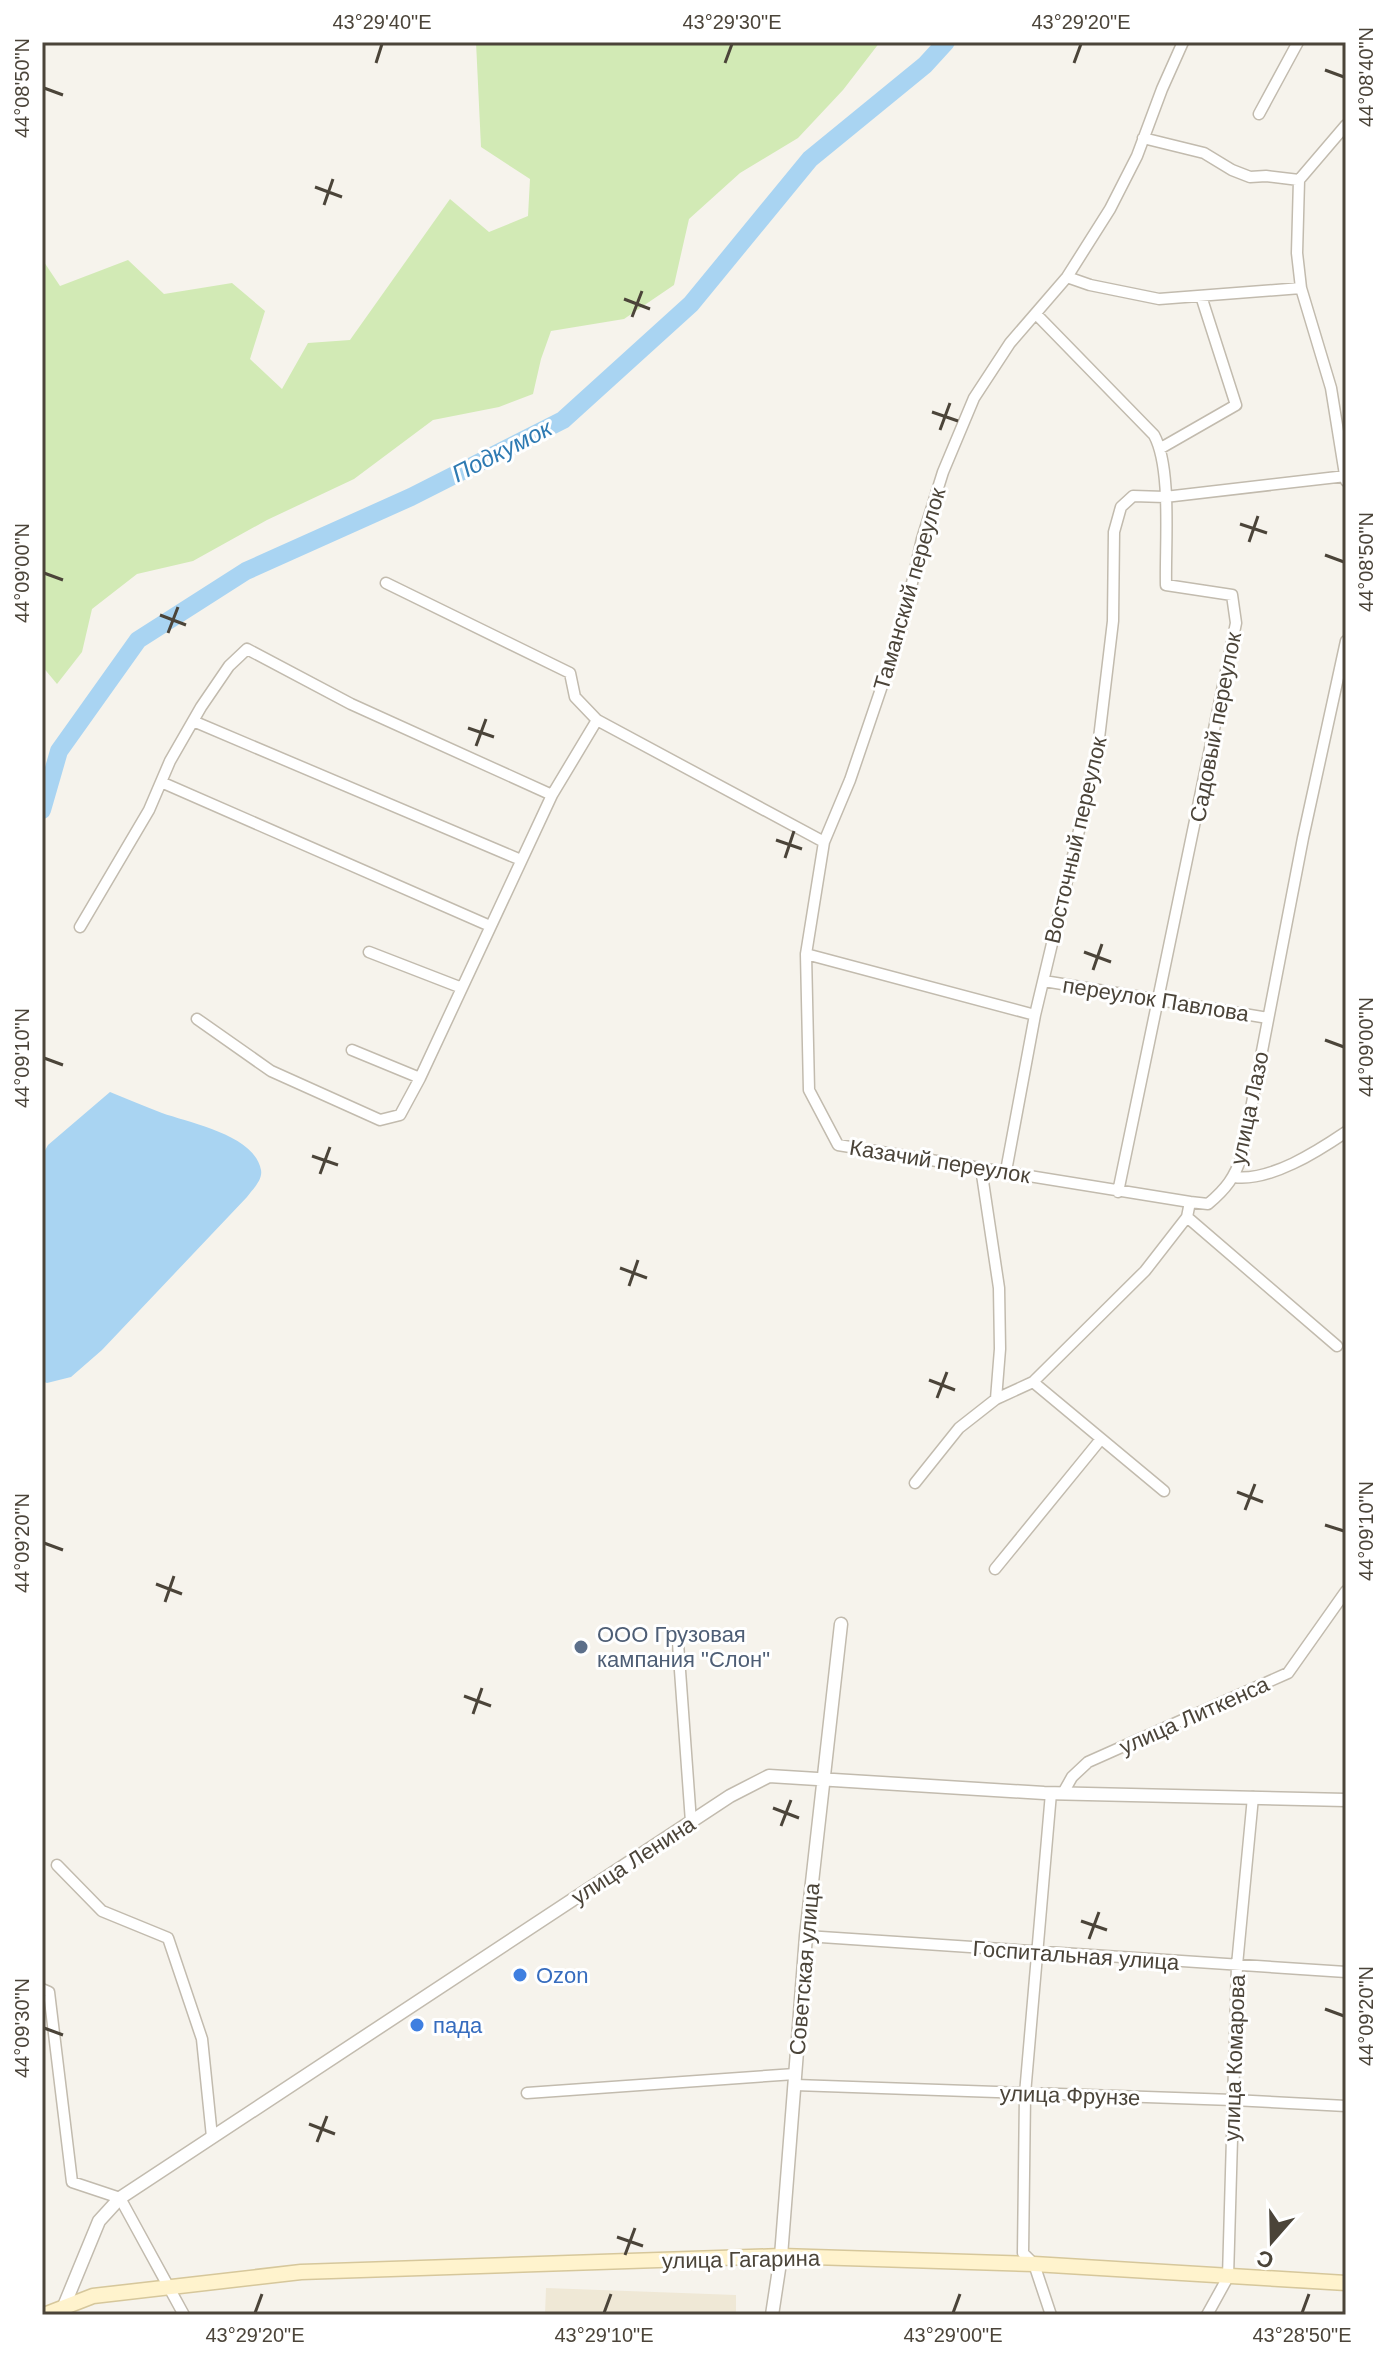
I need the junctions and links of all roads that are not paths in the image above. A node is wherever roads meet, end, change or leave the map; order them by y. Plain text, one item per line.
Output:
1 (1183, 42) edge
2 (1298, 42) edge
3 (1259, 114) dead end
4 (1346, 125) edge
5 (1143, 138) junction
6 (1299, 180) junction
7 (1067, 277) junction
8 (1301, 288) junction
9 (1201, 296) junction
10 (1036, 314) junction
11 (1161, 448) junction
12 (1346, 478) edge
13 (1165, 497) junction
14 (386, 583) dead end
15 (1346, 641) edge
16 (597, 720) junction
17 (193, 721) junction
18 (161, 782) junction
19 (552, 795) junction
20 (824, 842) junction
21 (521, 860) junction
22 (490, 926) junction
23 (80, 927) dead end
24 (369, 952) dead end
25 (806, 954) junction
26 (1044, 981) junction
27 (462, 988) junction
28 (1160, 999) junction
29 (1035, 1015) junction
30 (1268, 1018) junction
31 (197, 1019) dead end
32 (352, 1050) dead end
33 (420, 1078) junction
34 (1346, 1132) edge
35 (981, 1168) junction
36 (1006, 1171) junction
37 (1234, 1177) junction
38 (1118, 1192) junction
39 (1190, 1202) junction
40 (1187, 1217) junction
41 (1337, 1346) dead end
42 (1033, 1382) junction
43 (996, 1399) junction
44 (1101, 1439) junction
45 (915, 1483) dead end
46 (1164, 1491) dead end
47 (995, 1569) dead end
48 (1346, 1591) edge
49 (841, 1624) dead end
50 (678, 1643) dead end
51 (823, 1779) junction
52 (1057, 1793) junction
53 (1253, 1797) junction
54 (1346, 1800) edge
55 (691, 1822) junction
56 (57, 1865) dead end
57 (806, 1936) junction
58 (1037, 1952) junction
59 (1237, 1965) junction
60 (1346, 1972) edge
61 (42, 1989) edge
62 (795, 2079) junction
63 (527, 2093) dead end
64 (1025, 2094) junction
65 (1233, 2100) junction
66 (1346, 2106) edge
67 (212, 2137) junction
68 (120, 2198) junction
69 (781, 2256) junction
70 (1034, 2264) junction
71 (1228, 2277) junction
72 (1346, 2283) edge
73 (170, 2288) junction
74 (64, 2306) junction
75 (44, 2315) edge
76 (184, 2315) edge
77 (772, 2315) edge
78 (1051, 2315) edge
79 (1207, 2315) edge

1 - 5 street, Таманский переулок
2 - 3 street
4 - 6 street
5 - 6 street
5 - 7 street, Таманский переулок
6 - 8 street
7 - 9 street
7 - 10 street, Таманский переулок
8 - 9 street
8 - 12 street
9 - 11 street
10 - 11 street
10 - 20 street, Таманский переулок
11 - 13 street, Садовый переулок
12 - 13 street
13 - 26 street, Восточный переулок
13 - 28 street, Садовый переулок
14 - 16 street
15 - 30 street, улица Лазо
16 - 19 street
16 - 20 street
17 - 18 street
17 - 19 street
17 - 21 street
18 - 22 street
18 - 23 street
19 - 21 street
20 - 25 street, Таманский переулок
21 - 22 street
22 - 27 street
24 - 27 street
25 - 29 street
25 - 35 street, Казачий переулок
26 - 28 street, переулок Павлова
26 - 29 street, Восточный переулок
27 - 33 street
28 - 30 street, переулок Павлова
28 - 38 street, Садовый переулок
29 - 36 street, Восточный переулок
30 - 37 street, улица Лазо
31 - 33 street
32 - 33 street
34 - 37 street
35 - 36 street, Казачий переулок
35 - 43 street
36 - 38 street, Казачий переулок
37 - 39 street, улица Лазо
38 - 39 street, Казачий переулок
39 - 40 street
40 - 41 street
40 - 42 street
42 - 43 street
42 - 44 street
43 - 45 street
44 - 46 street
44 - 47 street
48 - 52 street, улица Литкенса
49 - 51 street, Советская улица
50 - 55 street
51 - 52 street, улица Ленина
51 - 55 street, улица Ленина
51 - 57 street, Советская улица
52 - 53 street, улица Ленина
52 - 58 street
53 - 54 street, улица Ленина
53 - 59 street, улица Комарова
55 - 67 street, улица Ленина
56 - 67 street
57 - 58 street, Госпитальная улица
57 - 62 street, Советская улица
58 - 59 street, Госпитальная улица
58 - 64 street
59 - 60 street, Госпитальная улица
59 - 65 street, улица Комарова
61 - 68 street
62 - 63 street, улица Фрунзе
62 - 64 street, улица Фрунзе
62 - 69 street, Советская улица
64 - 65 street, улица Фрунзе
64 - 70 street
65 - 66 street, улица Фрунзе
65 - 71 street, улица Комарова
67 - 68 street, улица Ленина
68 - 73 street
68 - 74 street, улица Ленина
69 - 70 main road, улица Гагарина
69 - 73 main road, улица Гагарина
69 - 77 street, Советская улица
70 - 71 main road, улица Гагарина
70 - 78 street
71 - 72 main road, улица Гагарина
71 - 79 street, улица Комарова
73 - 74 main road, улица Гагарина
73 - 76 street
74 - 75 main road, улица Гагарина

